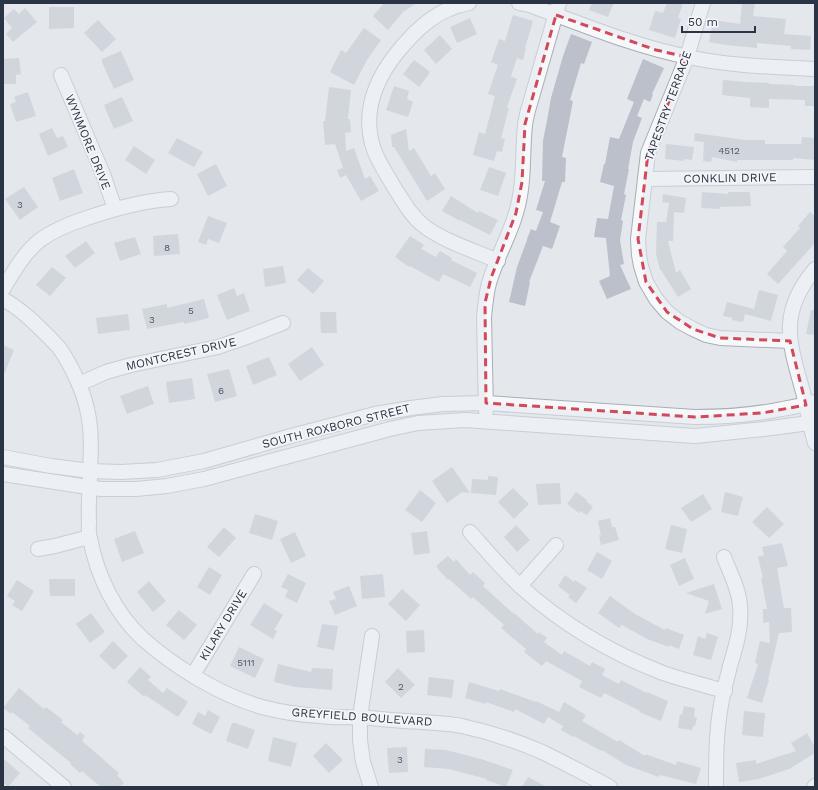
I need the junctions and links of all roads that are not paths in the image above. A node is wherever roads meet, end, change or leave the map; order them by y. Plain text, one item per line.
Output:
1 (469, 3) edge
2 (519, 3) edge
3 (703, 3) edge
4 (557, 9) edge
5 (687, 57) junction
6 (815, 69) edge
7 (61, 75) dead end
8 (815, 177) edge
9 (645, 179) junction
10 (171, 199) dead end
11 (115, 209) junction
12 (498, 261) junction
13 (815, 269) edge
14 (3, 289) edge
15 (3, 299) edge
16 (283, 324) dead end
17 (790, 341) junction
18 (79, 384) junction
19 (486, 403) junction
20 (810, 403) edge
21 (486, 421) junction
22 (812, 422) edge
23 (815, 443) edge
24 (3, 457) edge
25 (90, 471) junction
26 (3, 474) edge
27 (90, 488) junction
28 (470, 532) dead end
29 (89, 537) junction
30 (556, 544) dead end
31 (38, 548) dead end
32 (724, 557) dead end
33 (254, 574) dead end
34 (520, 586) junction
35 (372, 636) dead end
36 (193, 675) junction
37 (725, 690) junction
38 (360, 717) junction
39 (3, 736) edge
40 (64, 787) edge
41 (371, 787) edge
42 (610, 787) edge
43 (716, 787) edge

1 - 12 street
2 - 4 street
3 - 5 street, TAPESTRY TERRACE
4 - 5 street
4 - 12 street
5 - 6 street
5 - 9 street, TAPESTRY TERRACE
7 - 11 street, WYNMORE DRIVE
8 - 9 street, CONKLIN DRIVE
9 - 17 street, TAPESTRY TERRACE
10 - 11 street
11 - 14 street
12 - 19 street
13 - 17 street
15 - 18 street, GREYFIELD BOULEVARD
16 - 18 street, MONTCREST DRIVE
17 - 20 street
18 - 25 street, GREYFIELD BOULEVARD
19 - 20 street, SOUTH ROXBORO STREET
19 - 21 street
19 - 25 street, SOUTH ROXBORO STREET
20 - 22 street
21 - 22 street, SOUTH ROXBORO STREET
21 - 27 street, SOUTH ROXBORO STREET
22 - 23 street
24 - 25 street, SOUTH ROXBORO STREET
25 - 27 street, GREYFIELD BOULEVARD
26 - 27 street, SOUTH ROXBORO STREET
27 - 29 street, GREYFIELD BOULEVARD
28 - 34 street
29 - 31 street
29 - 36 street, GREYFIELD BOULEVARD
30 - 34 street
32 - 37 street
33 - 36 street, KILARY DRIVE
34 - 37 street
35 - 38 street
36 - 38 street, GREYFIELD BOULEVARD
37 - 43 street
38 - 41 street
38 - 42 street, GREYFIELD BOULEVARD
39 - 40 street

